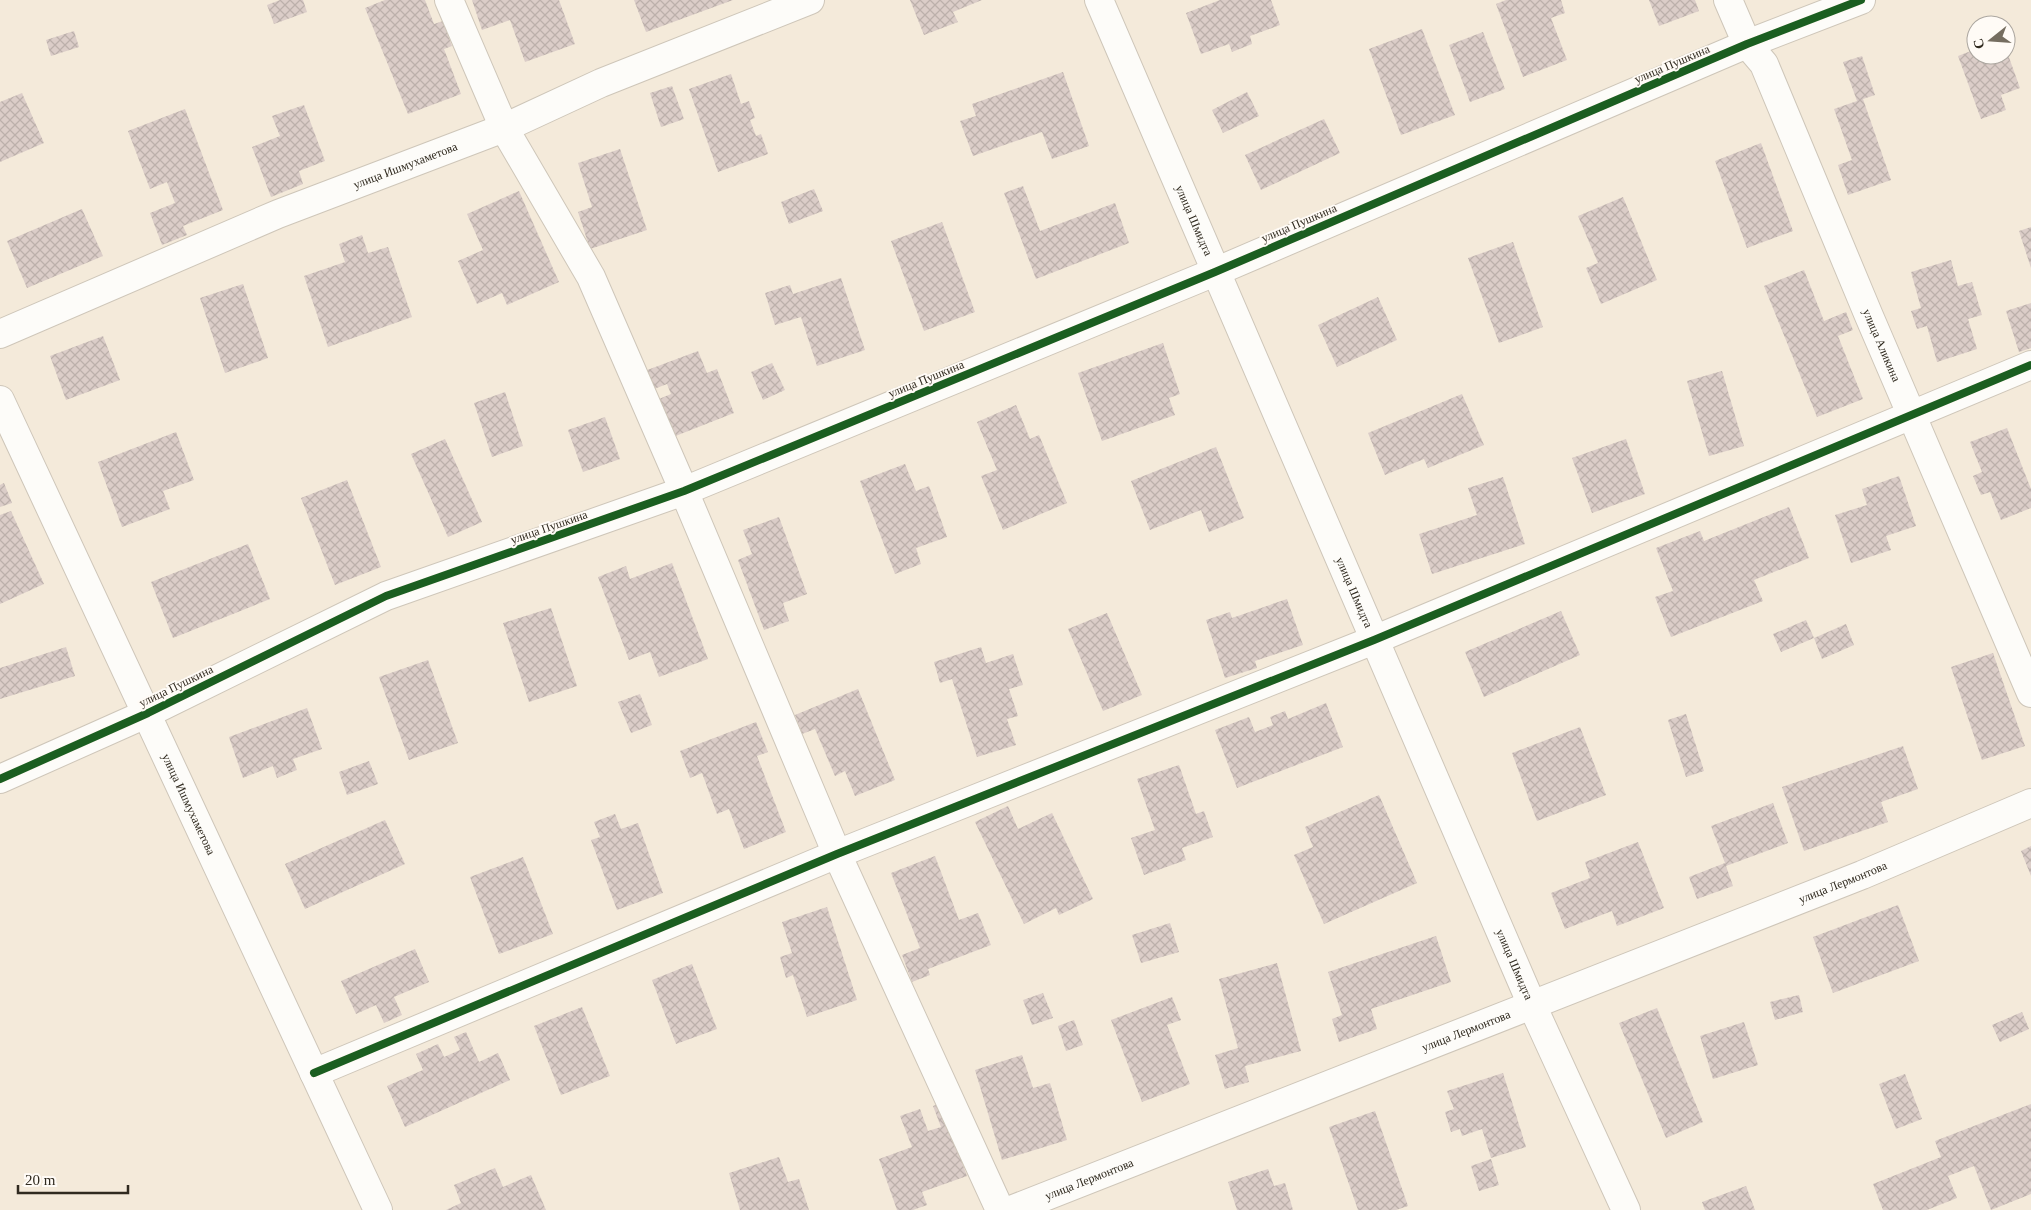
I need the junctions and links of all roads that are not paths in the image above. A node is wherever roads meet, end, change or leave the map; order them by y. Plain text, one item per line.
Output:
1 (449, 0) edge
2 (810, 0) edge
3 (1099, 0) edge
4 (1728, 0) edge
5 (1861, 0) edge
6 (1747, 44) junction
7 (504, 128) junction
8 (1216, 272) junction
9 (0, 334) edge
10 (2031, 365) edge
11 (0, 400) edge
12 (1911, 414) junction
13 (684, 491) junction
14 (1374, 640) junction
15 (2031, 693) edge
16 (148, 713) junction
17 (0, 778) edge
18 (2031, 803) edge
19 (837, 854) junction
20 (1532, 1006) junction
21 (314, 1073) junction
22 (378, 1210) edge
23 (1000, 1210) edge
24 (1011, 1210) edge
25 (1626, 1210) edge

1 - 7 street
2 - 7 street, улица Ишмухаметова
3 - 8 street, улица Шмидта
4 - 6 street, улица Аликина
5 - 6 street, улица Пушкина
6 - 8 street, улица Пушкина
6 - 12 street, улица Аликина
7 - 9 street, улица Ишмухаметова
7 - 13 street
8 - 13 street, улица Пушкина
8 - 14 street, улица Шмидта
10 - 12 street
11 - 16 street, улица Ишмухаметова
12 - 14 street
12 - 15 street, улица Аликина
13 - 16 street, улица Пушкина
13 - 19 street
14 - 19 street
14 - 20 street, улица Шмидта
16 - 17 street, улица Пушкина
16 - 21 street, улица Ишмухаметова
18 - 20 street, улица Лермонтова
19 - 21 street
19 - 23 street
20 - 24 street, улица Лермонтова
20 - 25 street, улица Шмидта
21 - 22 street, улица Ишмухаметова

